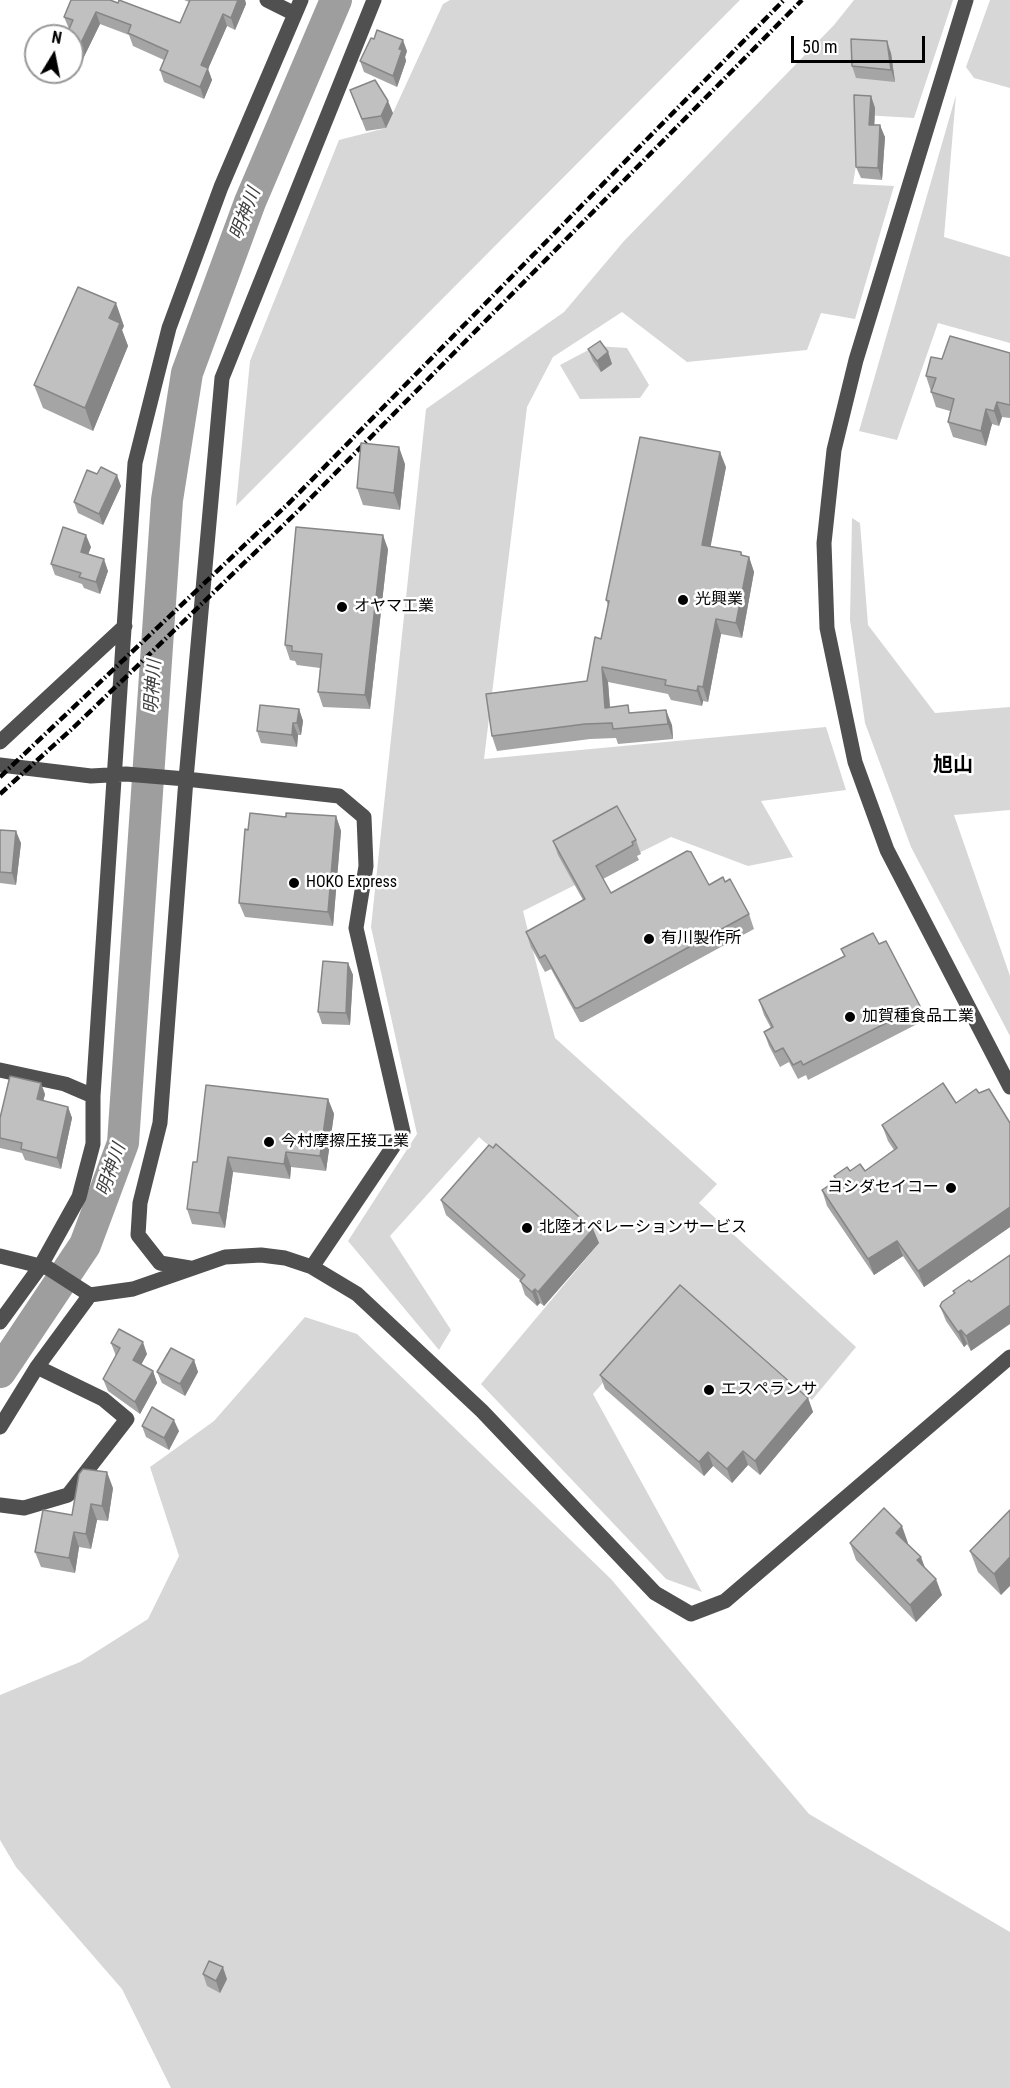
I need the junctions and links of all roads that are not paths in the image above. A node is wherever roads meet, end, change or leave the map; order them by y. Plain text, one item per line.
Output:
1 (267, 0) edge
2 (374, 0) edge
3 (966, 0) edge
4 (298, 7) edge
5 (125, 626) junction
6 (0, 742) edge
7 (0, 765) edge
8 (120, 774) junction
9 (186, 779) junction
10 (0, 1070) edge
11 (1010, 1087) edge
12 (93, 1096) junction
13 (0, 1256) edge
14 (44, 1267) junction
15 (312, 1267) junction
16 (190, 1268) junction
17 (90, 1295) junction
18 (0, 1322) edge
19 (1010, 1357) edge
20 (37, 1367) junction
21 (0, 1427) edge
22 (0, 1505) edge

1 - 4 street
2 - 9 street
3 - 11 street
4 - 5 street
5 - 6 street
5 - 8 street
7 - 8 street
8 - 9 street
8 - 12 street
9 - 15 street
9 - 16 street
10 - 12 street
12 - 14 street
13 - 14 street
14 - 17 street
14 - 18 street
15 - 16 street
15 - 19 street
16 - 17 street
17 - 20 street
20 - 21 street
20 - 22 street

